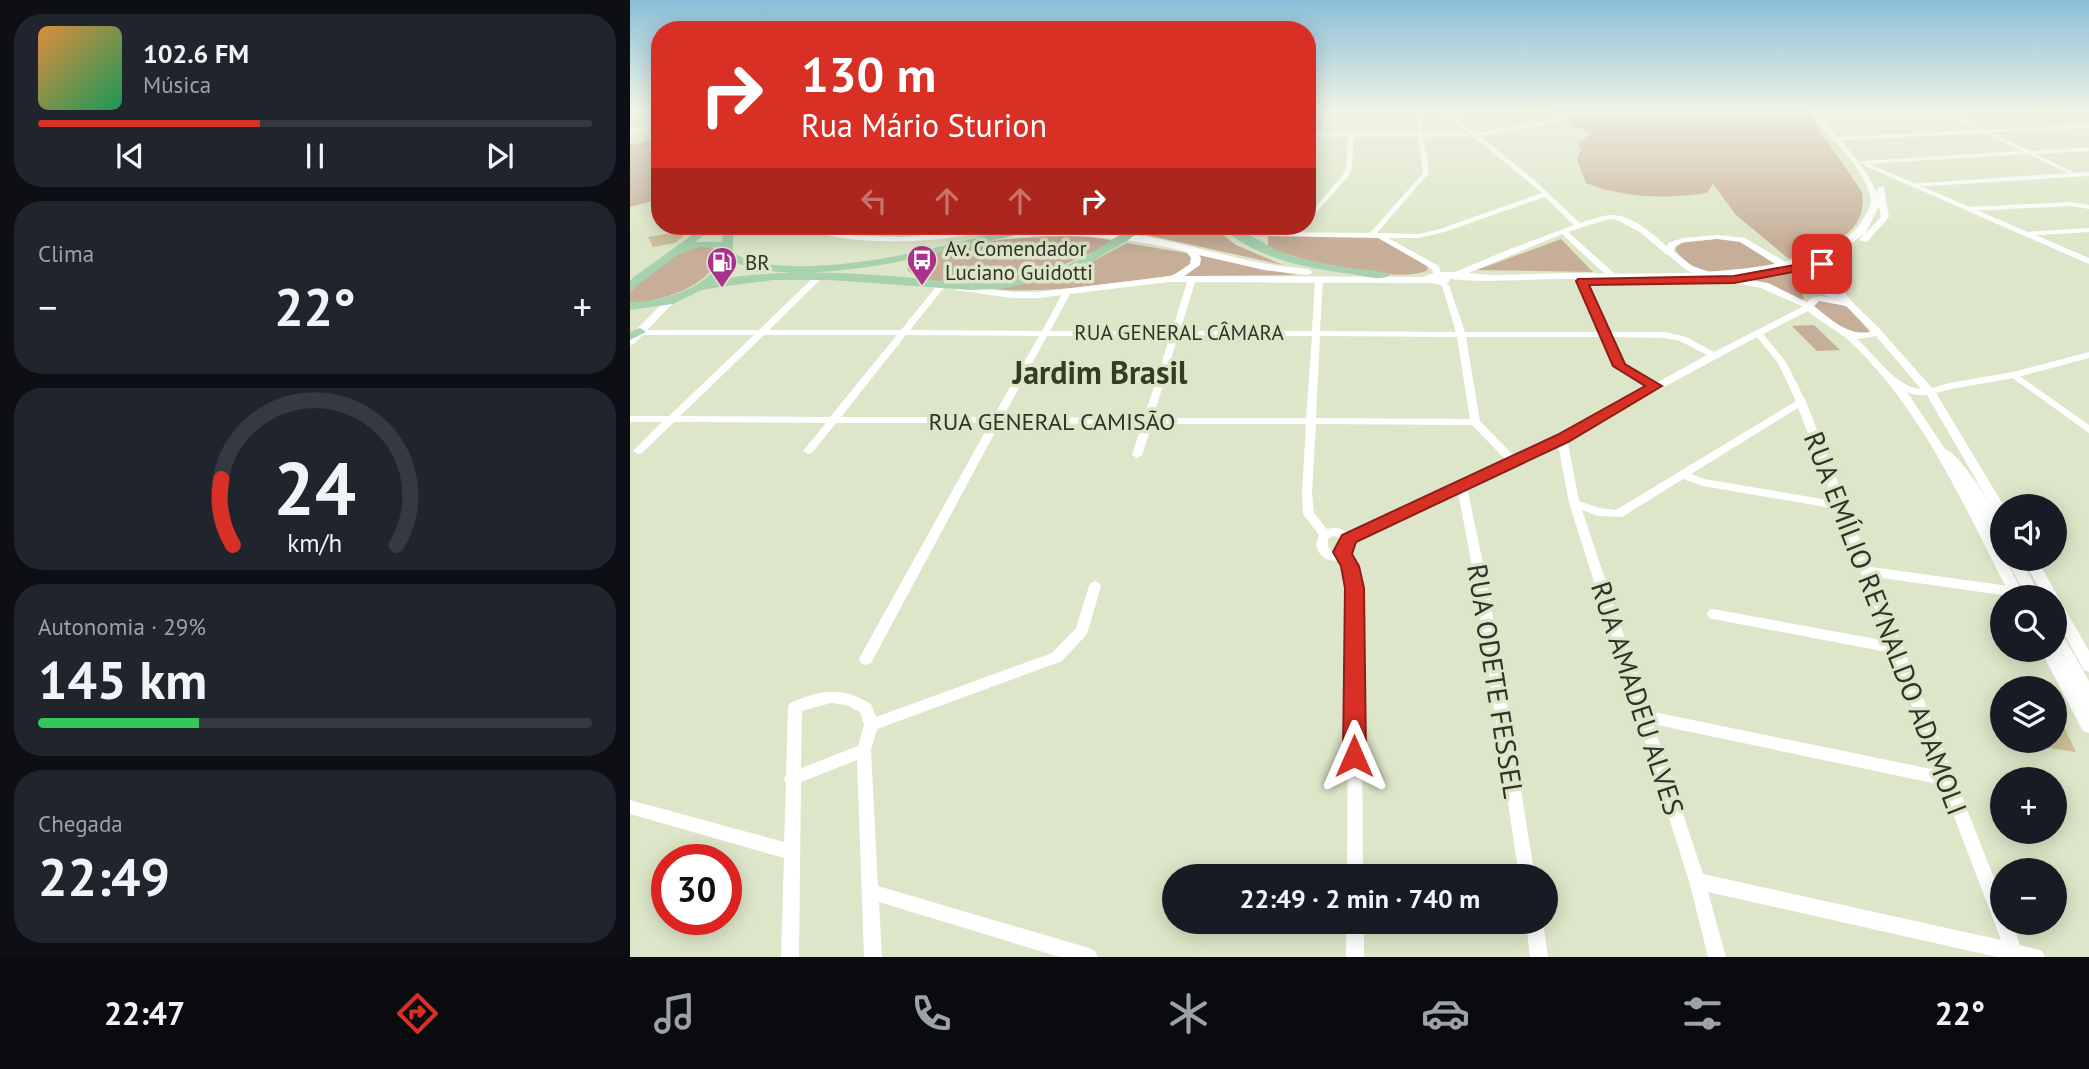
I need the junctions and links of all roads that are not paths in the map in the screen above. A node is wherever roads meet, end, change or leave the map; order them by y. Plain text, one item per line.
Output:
1 (1350, 155) edge
2 (1423, 155) edge
3 (1498, 155) edge
4 (1849, 155) edge
5 (1855, 155) edge
6 (1988, 155) edge
7 (2033, 155) edge
8 (1865, 163) junction
9 (2089, 174) edge
10 (2076, 175) junction
11 (1865, 177) junction
12 (1877, 178) junction
13 (2089, 181) edge
14 (1908, 184) junction
15 (1546, 194) junction
16 (2089, 207) edge
17 (1968, 209) junction
18 (1316, 210) edge
19 (1579, 226) junction
20 (2089, 230) edge
21 (1564, 232) junction
22 (1316, 234) edge
23 (1375, 234) junction
24 (2026, 234) junction
25 (698, 235) edge
26 (728, 235) edge
27 (836, 235) edge
28 (933, 235) edge
29 (982, 235) edge
30 (1110, 235) edge
31 (1127, 235) edge
32 (1239, 235) edge
33 (839, 236) joint
34 (1190, 249) junction
35 (727, 250) junction
36 (929, 251) junction
37 (672, 253) junction
38 (1670, 253) junction
39 (1845, 256) junction
40 (2089, 261) edge
41 (1779, 270) junction
42 (1688, 272) junction
43 (1804, 274) junction
44 (1384, 275) junction
45 (1456, 275) junction
46 (1612, 276) junction
47 (818, 278) junction
48 (1438, 278) junction
49 (1168, 279) junction
50 (1192, 279) junction
51 (1319, 280) junction
52 (1734, 280) junction
53 (912, 281) junction
54 (1582, 281) junction
55 (945, 285) junction
56 (630, 288) edge
57 (693, 289) junction
58 (1067, 292) junction
59 (669, 300) junction
60 (1847, 303) junction
61 (1809, 305) junction
62 (630, 306) edge
63 (1818, 314) junction
64 (1794, 315) junction
65 (630, 319) edge
66 (1875, 329) junction
67 (763, 331) junction
68 (906, 331) junction
69 (1843, 331) junction
70 (1046, 332) junction
71 (1176, 332) junction
72 (1316, 332) junction
73 (1461, 333) junction
74 (1758, 333) junction
75 (1604, 334) junction
76 (633, 336) edge
77 (1714, 355) junction
78 (2087, 357) edge
79 (2014, 375) junction
80 (1918, 376) junction
81 (1894, 383) junction
82 (1655, 386) junction
83 (1949, 386) junction
84 (1930, 392) junction
85 (1801, 402) junction
86 (630, 419) edge
87 (672, 419) junction
88 (834, 420) junction
89 (999, 421) junction
90 (1147, 421) junction
91 (1312, 422) junction
92 (1475, 422) junction
93 (2089, 430) edge
94 (1932, 438) junction
95 (1562, 439) junction
96 (638, 451) dead end
97 (808, 451) dead end
98 (1137, 455) dead end
99 (1513, 460) junction
100 (1682, 475) junction
101 (1462, 486) junction
102 (1991, 494) edge
103 (1574, 503) junction
104 (1843, 506) junction
105 (1990, 518) edge
106 (1326, 535) junction
107 (1345, 546) junction
108 (1867, 571) junction
109 (2012, 585) edge
110 (1095, 586) dead end
111 (1990, 590) edge
112 (1713, 614) dead end
113 (2067, 625) edge
114 (1896, 648) junction
115 (2067, 657) edge
116 (866, 659) dead end
117 (2054, 662) edge
118 (2089, 665) edge
119 (2089, 706) edge
120 (1644, 716) junction
121 (871, 725) junction
122 (2089, 726) edge
123 (864, 750) junction
124 (791, 779) junction
125 (1947, 779) junction
126 (630, 807) edge
127 (791, 852) junction
128 (1355, 864) edge
129 (1525, 864) edge
130 (1697, 881) junction
131 (1990, 890) edge
132 (872, 892) junction
133 (1355, 934) edge
134 (1536, 934) edge
135 (2007, 935) edge
136 (2014, 952) junction
137 (790, 957) edge
138 (873, 957) edge
139 (1089, 957) edge
140 (1355, 957) edge
141 (1539, 957) edge
142 (1717, 957) edge
143 (2036, 957) edge

1 - 18 street
2 - 23 street
3 - 15 street
4 - 11 main road
5 - 8 main road
6 - 8 street
7 - 10 street
8 - 12 main road
8 - 14 street
9 - 10 street
10 - 13 street
10 - 14 street
11 - 12 street
11 - 41 main road
12 - 14 street
12 - 39 main road
14 - 17 street
15 - 19 street
15 - 23 street
16 - 17 street
17 - 24 street
19 - 21 street
19 - 38 street
20 - 24 street
21 - 45 street
21 - 46 street
22 - 23 street
23 - 48 street
24 - 40 street
25 - 37 main road
26 - 35 main road
27 - 33 street
28 - 33 street
29 - 36 main road
30 - 34 main road
31 - 55 main road
32 - 44 main road
34 - 44 main road
34 - 49 main road
35 - 36 main road
35 - 37 main road
35 - 57 main road
36 - 53 main road
37 - 56 main road
38 - 42 street
38 - 43 street
39 - 43 main road
39 - 60 main road
41 - 42 main road
41 - 43 main road
41 - 52 main road
42 - 46 main road
43 - 60 street
43 - 61 street
44 - 48 main road
45 - 46 main road
45 - 48 main road
47 - 53 main road
47 - 57 main road
47 - 67 street
48 - 51 main road
48 - 54 main road
48 - 73 street
49 - 50 main road
49 - 58 main road
50 - 51 main road
50 - 71 street
51 - 72 street
52 - 54 main road
52 - 61 main road
53 - 55 main road
54 - 75 street
55 - 58 main road
55 - 68 street
57 - 59 main road
58 - 70 street
59 - 62 main road
59 - 65 main road
59 - 76 street
60 - 61 street
60 - 66 street
61 - 63 street
61 - 64 street
63 - 64 street
63 - 69 street
64 - 74 street
66 - 69 street
66 - 80 street
67 - 68 street, RUA GENERAL CÂMARA
67 - 76 street, RUA GENERAL CÂMARA
67 - 87 street
68 - 70 street, RUA GENERAL CÂMARA
68 - 88 street
69 - 81 street
70 - 71 street, RUA GENERAL CÂMARA
70 - 89 street
71 - 72 street, RUA GENERAL CÂMARA
71 - 90 street
72 - 73 street, RUA GENERAL CÂMARA
72 - 91 street
73 - 75 street, RUA GENERAL CÂMARA
73 - 92 street
74 - 77 street
74 - 85 street, RUA EMÍLIO REYNALDO ADAMOLI
75 - 77 street, RUA GENERAL CÂMARA
75 - 82 street
77 - 82 street
78 - 79 street
79 - 83 street
79 - 93 street
80 - 83 street
80 - 84 street
81 - 84 street
81 - 94 street
82 - 95 street
83 - 84 street
84 - 102 street
85 - 100 street
85 - 104 street, RUA EMÍLIO REYNALDO ADAMOLI
86 - 87 street, RUA GENERAL CAMISÃO
87 - 88 street, RUA GENERAL CAMISÃO
87 - 96 street
88 - 89 street, RUA GENERAL CAMISÃO
88 - 97 street
89 - 90 street, RUA GENERAL CAMISÃO
89 - 116 street
90 - 91 street, RUA GENERAL CAMISÃO
90 - 98 street
91 - 92 street, RUA GENERAL CAMISÃO
91 - 106 street
92 - 99 street
94 - 105 street
94 - 109 street
95 - 99 street
95 - 103 street, RUA AMADEU ALVES
99 - 101 street
100 - 103 street
100 - 104 street
101 - 107 street
101 - 129 street, RUA ODETE FESSEL
103 - 120 street, RUA AMADEU ALVES
104 - 108 street, RUA EMÍLIO REYNALDO ADAMOLI
106 - 107 street
106 - 107 street
107 - 128 street
108 - 111 street
108 - 114 street, RUA EMÍLIO REYNALDO ADAMOLI
110 - 121 street
112 - 114 street
113 - 118 street
114 - 125 street, RUA EMÍLIO REYNALDO ADAMOLI
115 - 119 street
117 - 122 street
120 - 125 street
120 - 130 street, RUA AMADEU ALVES
121 - 123 street
121 - 124 street
123 - 124 street
123 - 132 street
124 - 127 street
125 - 131 street, RUA EMÍLIO REYNALDO ADAMOLI
126 - 127 street
127 - 137 street
130 - 136 street
130 - 142 street, RUA AMADEU ALVES
132 - 138 street
132 - 139 street
133 - 140 street
134 - 141 street
135 - 136 street, RUA EMÍLIO REYNALDO ADAMOLI
136 - 143 street

